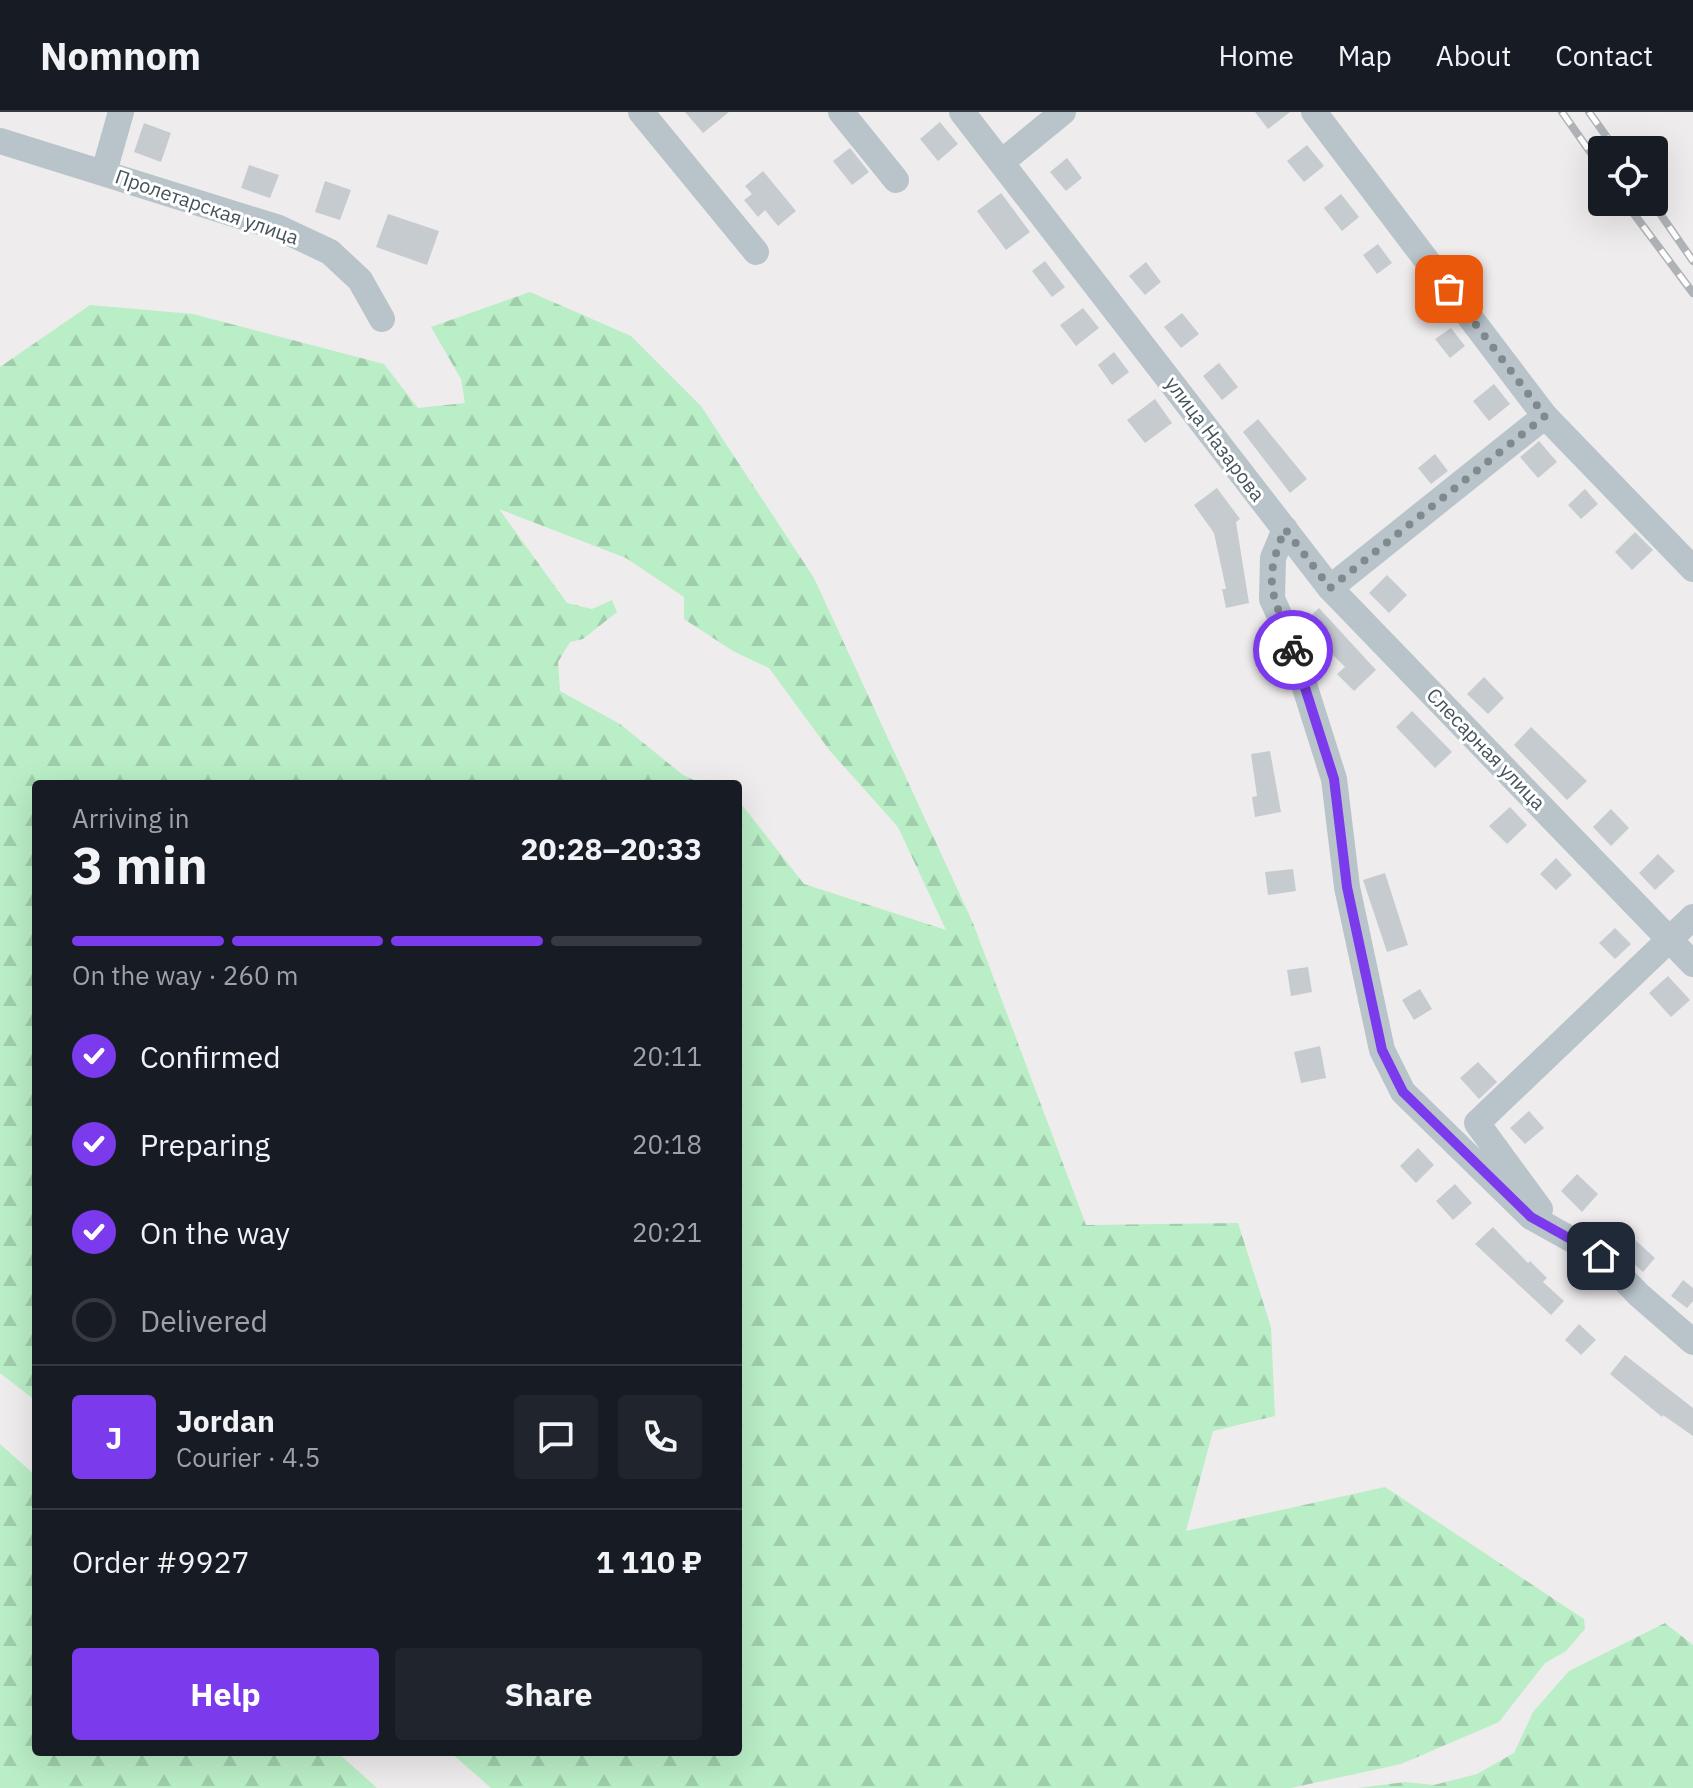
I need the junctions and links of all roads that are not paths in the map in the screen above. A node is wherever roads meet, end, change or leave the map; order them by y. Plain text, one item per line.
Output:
1 (121, 112) edge
2 (641, 112) edge
3 (841, 112) edge
4 (962, 112) edge
5 (1063, 112) edge
6 (1314, 112) edge
7 (0, 141) edge
8 (1003, 161) junction
9 (104, 172) junction
10 (896, 180) dead end
11 (756, 252) dead end
12 (382, 319) dead end
13 (1545, 416) junction
14 (1285, 529) junction
15 (1693, 569) edge
16 (1330, 588) junction
17 (1693, 917) edge
18 (1670, 940) junction
19 (1693, 964) edge
20 (1553, 1228) junction
21 (1693, 1342) edge

1 - 9 street
2 - 11 street
3 - 10 street
4 - 8 street, улица Назарова
5 - 8 street
6 - 13 street
7 - 9 street, Пролетарская улица
8 - 14 street, улица Назарова
9 - 12 street, Пролетарская улица
13 - 15 street
13 - 16 street
14 - 16 street, Слесарная улица
14 - 20 street
16 - 18 street, Слесарная улица
17 - 18 street
18 - 19 street, Слесарная улица
18 - 20 street
20 - 21 street

